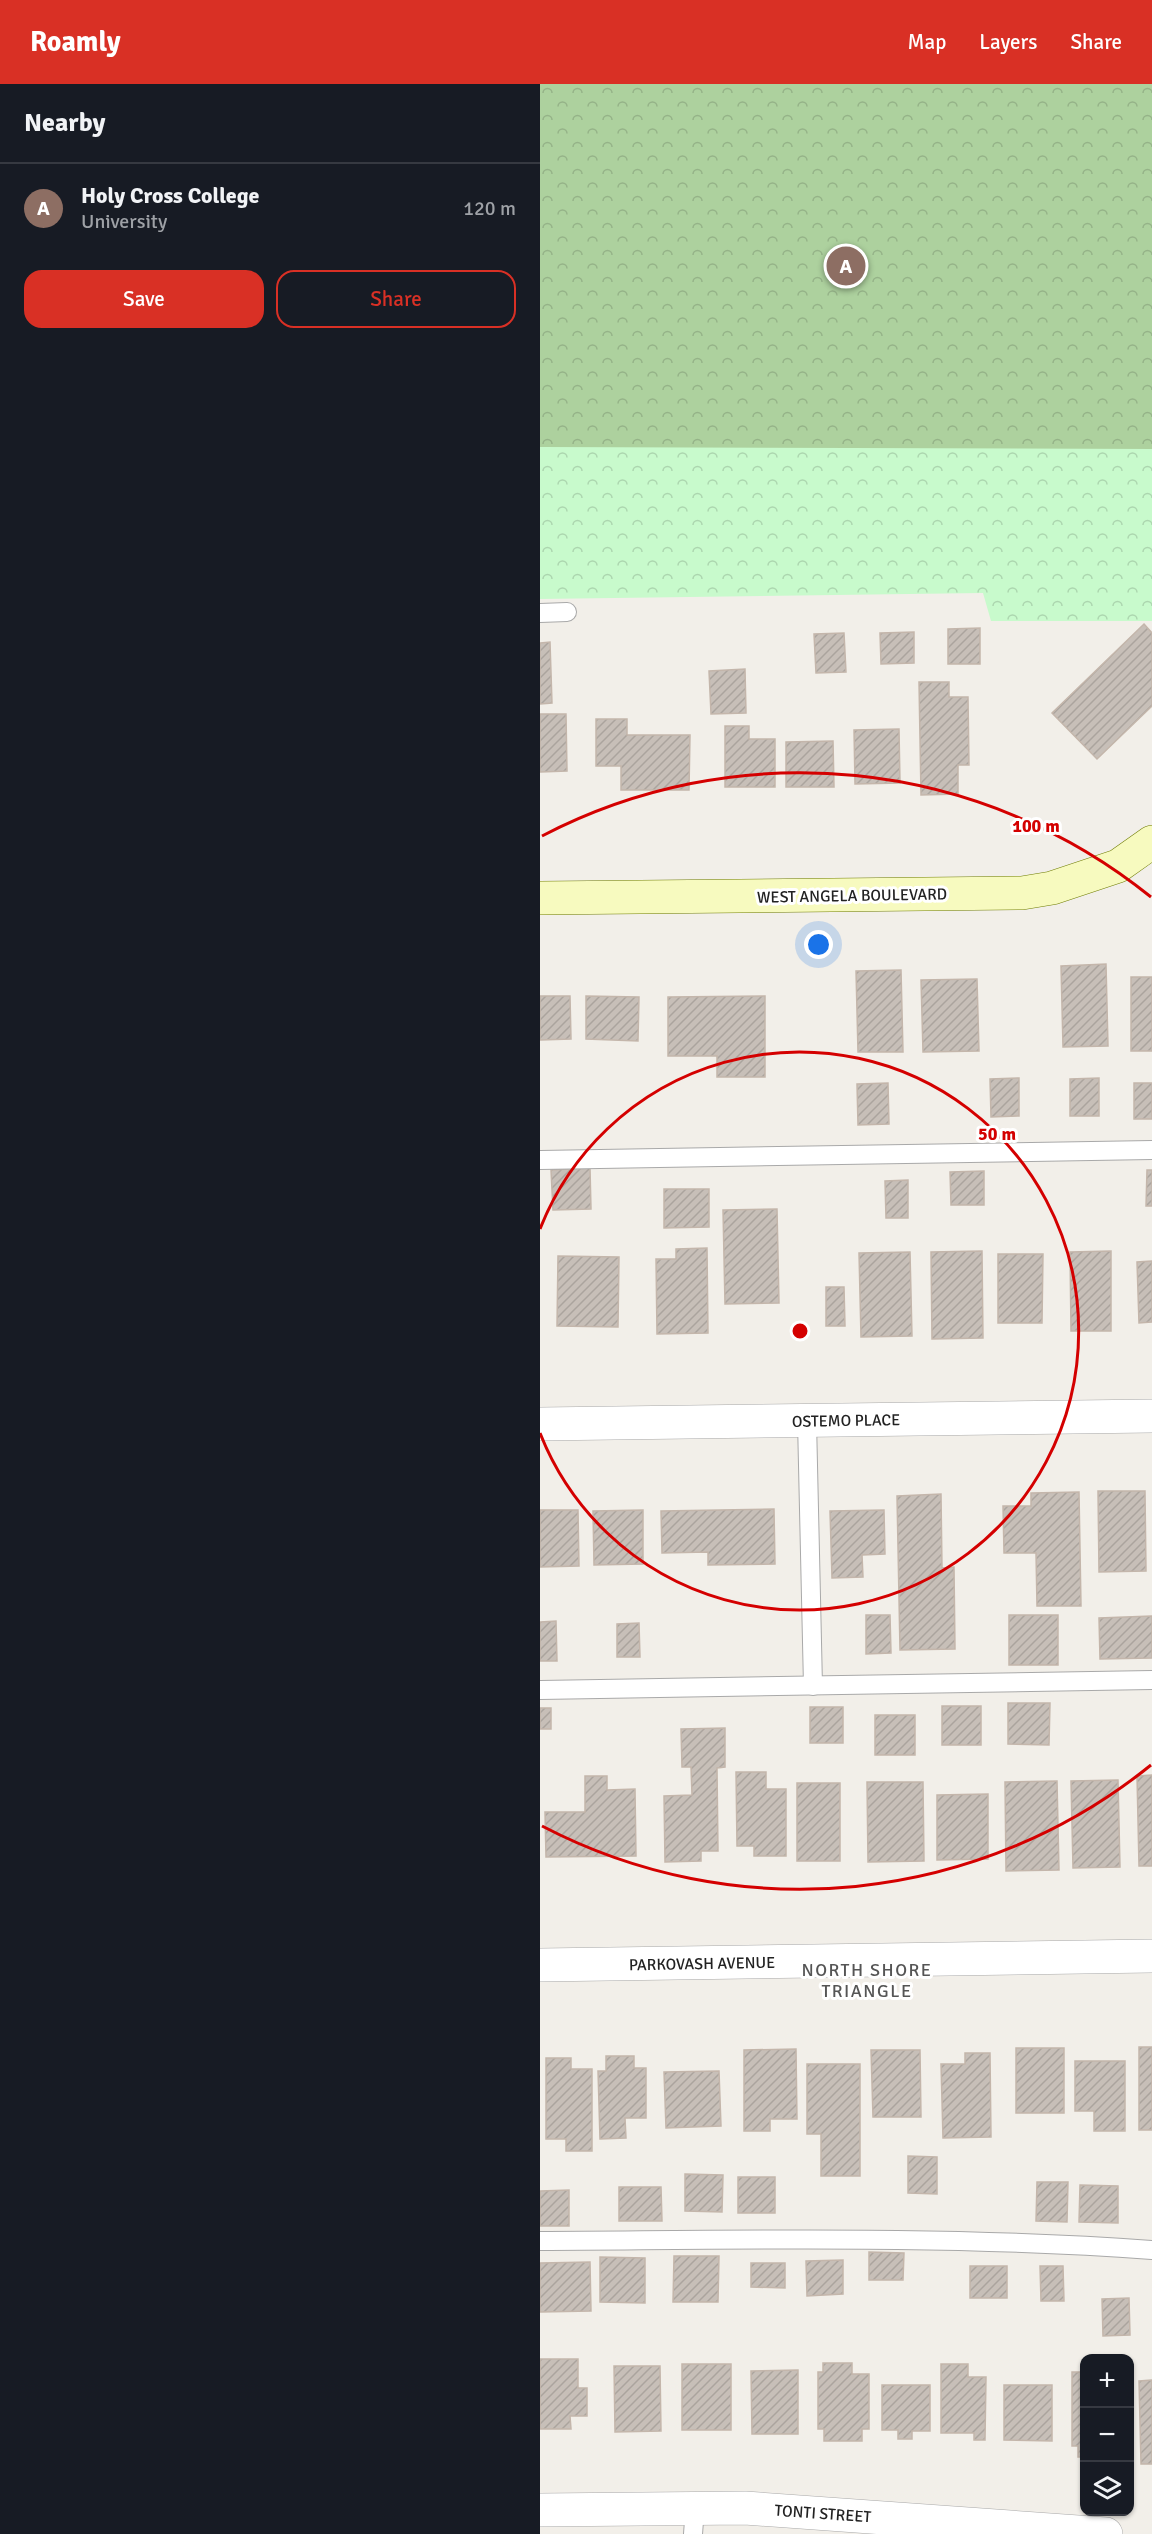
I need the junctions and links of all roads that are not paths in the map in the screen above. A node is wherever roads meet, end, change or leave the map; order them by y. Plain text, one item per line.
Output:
1 (567, 612) dead end
2 (540, 613) edge
3 (1152, 842) edge
4 (540, 898) edge
5 (1152, 1150) edge
6 (540, 1160) edge
7 (1152, 1416) edge
8 (807, 1420) junction
9 (540, 1424) edge
10 (1152, 1680) edge
11 (813, 1686) junction
12 (540, 1689) edge
13 (1152, 1956) edge
14 (540, 1965) edge
15 (540, 2241) edge
16 (1152, 2250) edge
17 (540, 2510) edge
18 (694, 2521) edge
19 (1106, 2534) edge

1 - 2 lane
3 - 4 street, WEST ANGELA BOULEVARD
5 - 6 lane
7 - 8 street, OSTEMO PLACE
8 - 9 street, OSTEMO PLACE
8 - 11 lane
10 - 11 lane
11 - 12 lane
13 - 14 street, PARKOVASH AVENUE
15 - 16 lane
17 - 18 street, TONTI STREET
18 - 19 street, TONTI STREET

